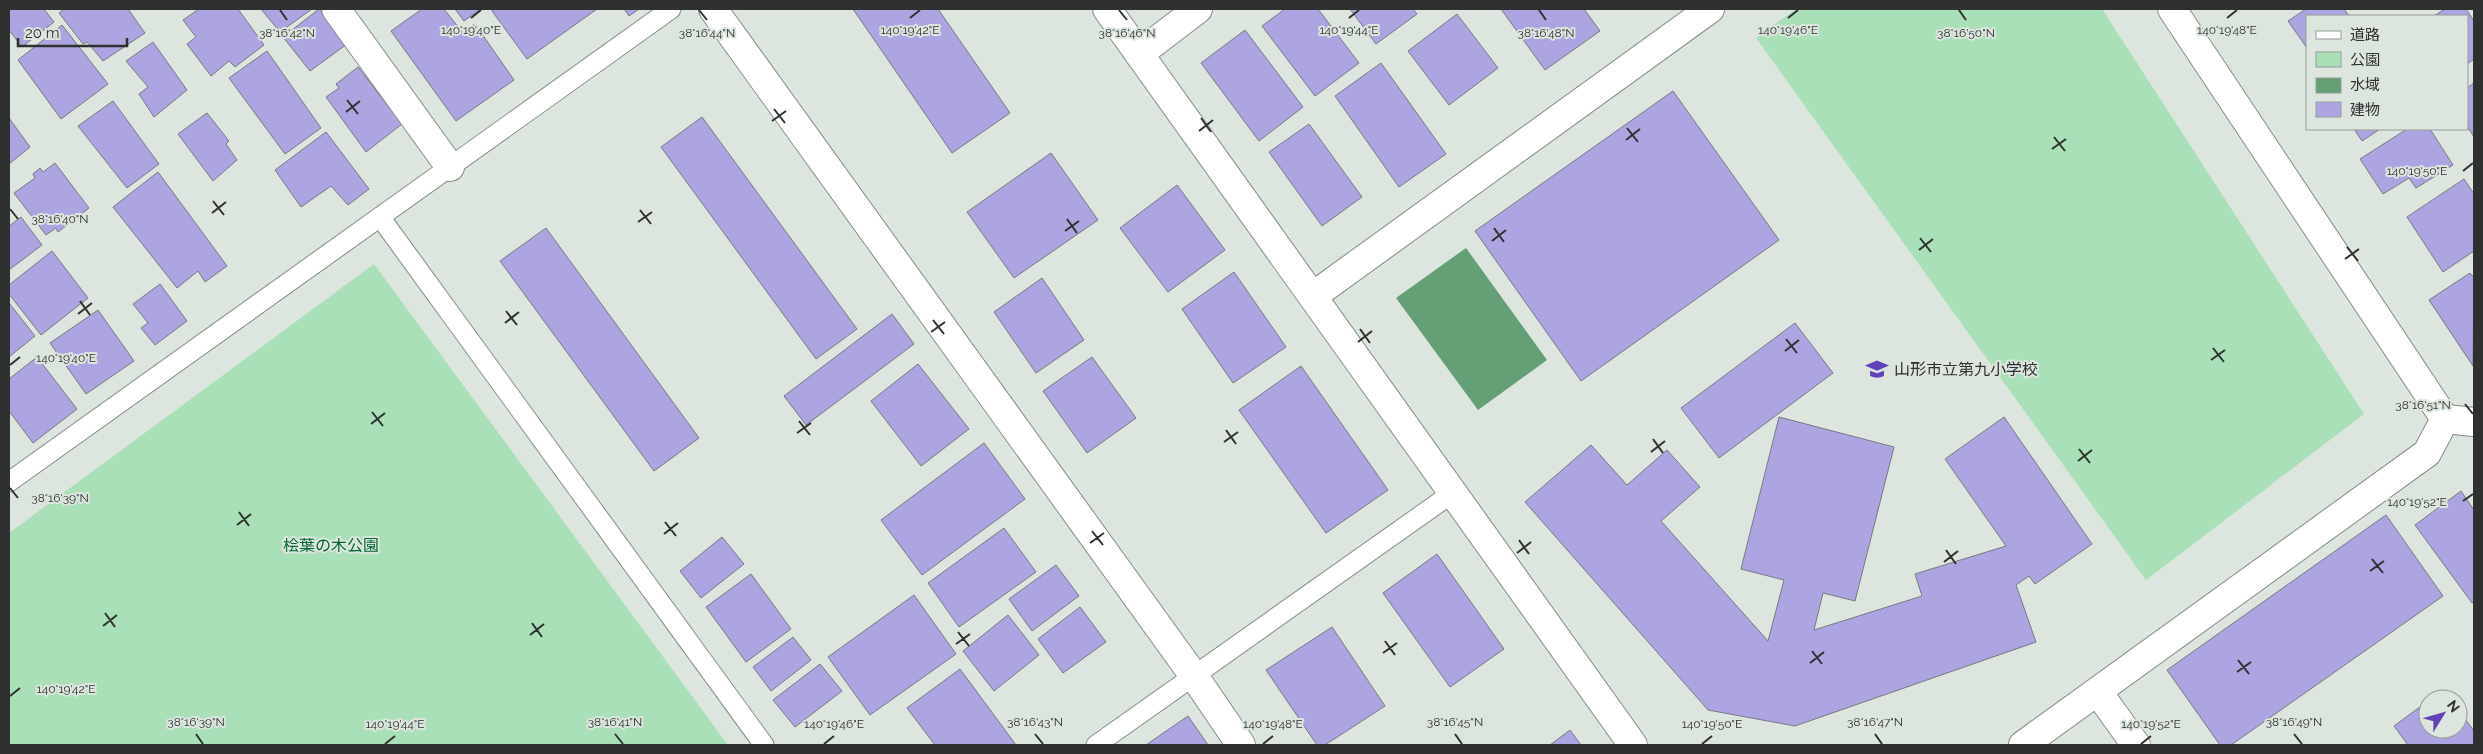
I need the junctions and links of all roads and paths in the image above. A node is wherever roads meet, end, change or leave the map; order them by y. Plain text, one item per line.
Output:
1 (336, 9) edge
2 (671, 9) edge
3 (713, 9) edge
4 (1107, 9) edge
5 (1198, 9) edge
6 (1710, 9) edge
7 (2172, 9) edge
8 (1139, 54) junction
9 (450, 167) junction
10 (380, 217) junction
11 (1313, 296) junction
12 (2445, 419) junction
13 (2474, 422) edge
14 (9, 482) edge
15 (1452, 494) junction
16 (1194, 676) junction
17 (2098, 692) junction
18 (764, 745) edge
19 (1096, 745) edge
20 (1241, 745) edge
21 (1633, 745) edge
22 (2022, 745) edge
23 (2136, 745) edge

1 - 9 street
2 - 9 lane
3 - 16 street
4 - 8 street
5 - 8 street
6 - 11 street
7 - 12 street
8 - 11 street
9 - 10 lane
10 - 14 lane
10 - 18 lane
11 - 15 street
12 - 13 street
12 - 17 street
15 - 16 lane
15 - 21 street
16 - 19 lane
16 - 20 street
17 - 22 street
17 - 23 street

